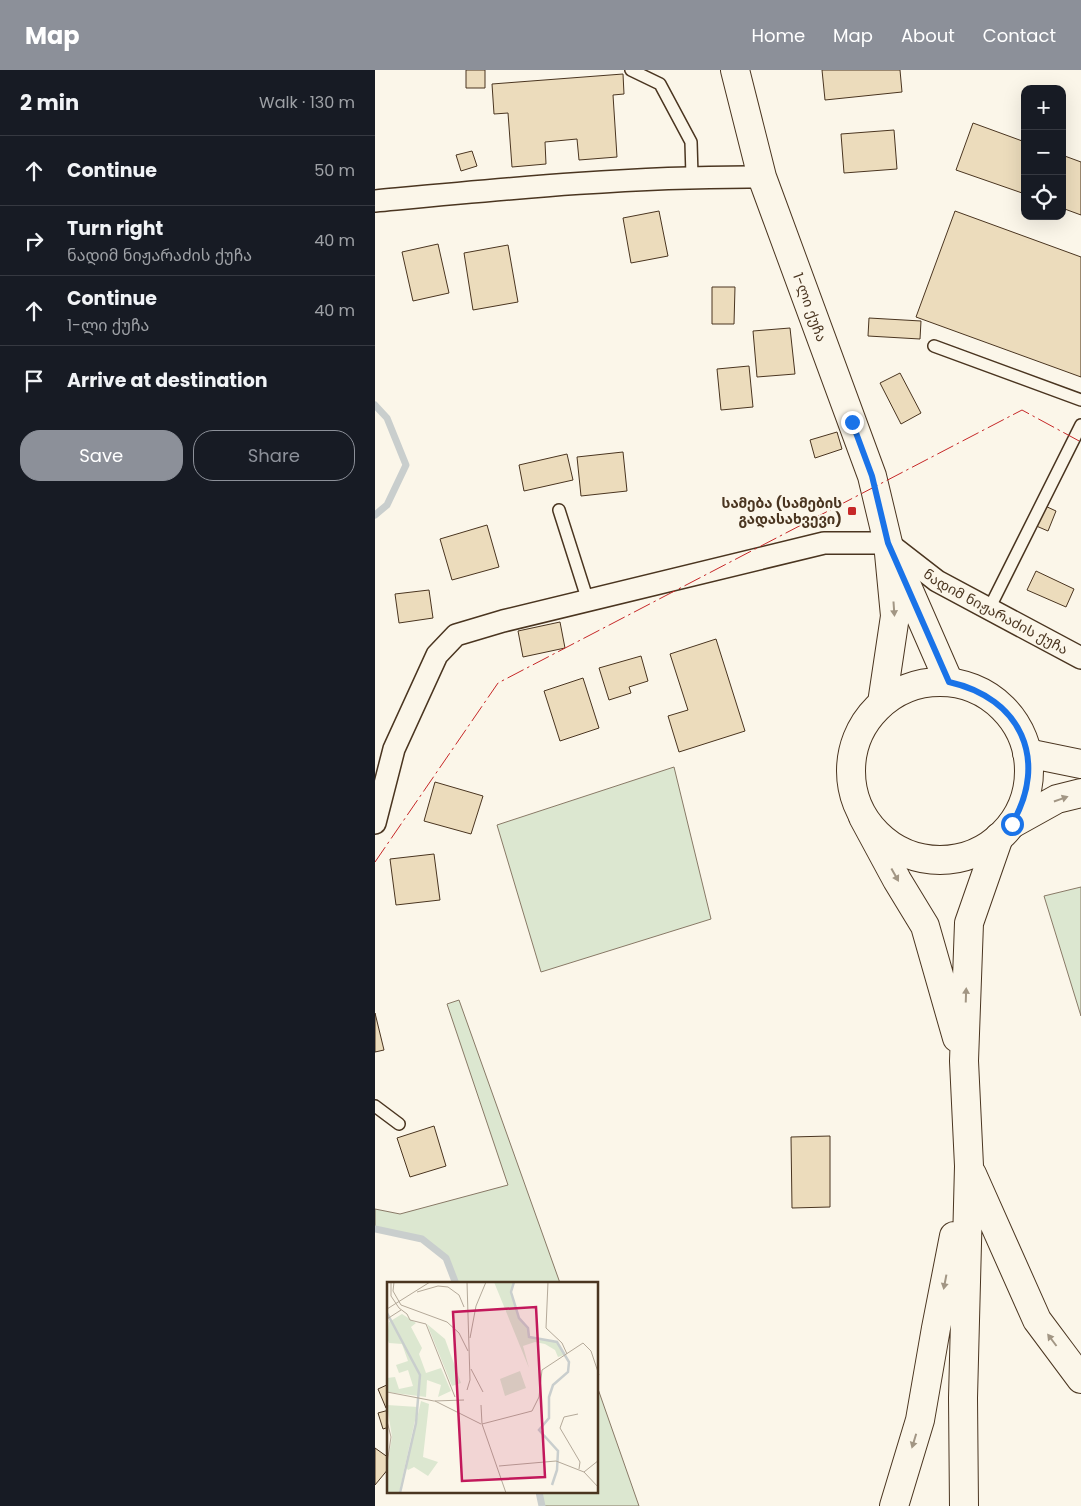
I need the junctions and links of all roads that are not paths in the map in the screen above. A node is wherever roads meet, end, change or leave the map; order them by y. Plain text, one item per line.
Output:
1 (631, 70) edge
2 (735, 70) edge
3 (692, 176) junction
4 (762, 177) junction
5 (375, 201) edge
6 (934, 346) dead end
7 (1081, 400) edge
8 (1081, 424) edge
9 (559, 510) dead end
10 (888, 543) junction
11 (588, 601) junction
12 (989, 609) junction
13 (1081, 658) edge
14 (949, 682) junction
15 (882, 703) junction
16 (1027, 753) junction
17 (1081, 764) edge
18 (1081, 793) edge
19 (863, 817) junction
20 (375, 823) edge
21 (1005, 831) junction
22 (964, 1061) junction
23 (375, 1106) edge
24 (399, 1124) dead end
25 (969, 1166) junction
26 (1081, 1379) edge
27 (965, 1451) junction
28 (894, 1506) edge
29 (964, 1506) edge
30 (975, 1506) edge

1 - 3 lane
2 - 4 main road, 1-ლი ქუჩა
3 - 4 street
3 - 5 street
4 - 10 main road, 1-ლი ქუჩა
6 - 7 lane
8 - 12 lane
9 - 11 lane
10 - 11 street
10 - 12 street, ნადიმ ნიჟარაძის ქუჩა
10 - 14 main road, ნადიმ ნიჟარაძის ქუჩა
10 -> 15 main road
11 - 20 street
12 - 13 street, ნადიმ ნიჟარაძის ქუჩა
14 - 15 main road
14 - 16 main road
15 - 19 main road
16 - 17 main road
16 - 21 main road
21 -> 18 main road
19 - 21 main road
19 -> 22 main road
22 -> 21 main road
22 - 25 main road
23 - 24 lane
26 -> 25 main road
25 - 27 main road
25 -> 28 main road
27 - 29 main road
27 - 30 main road

